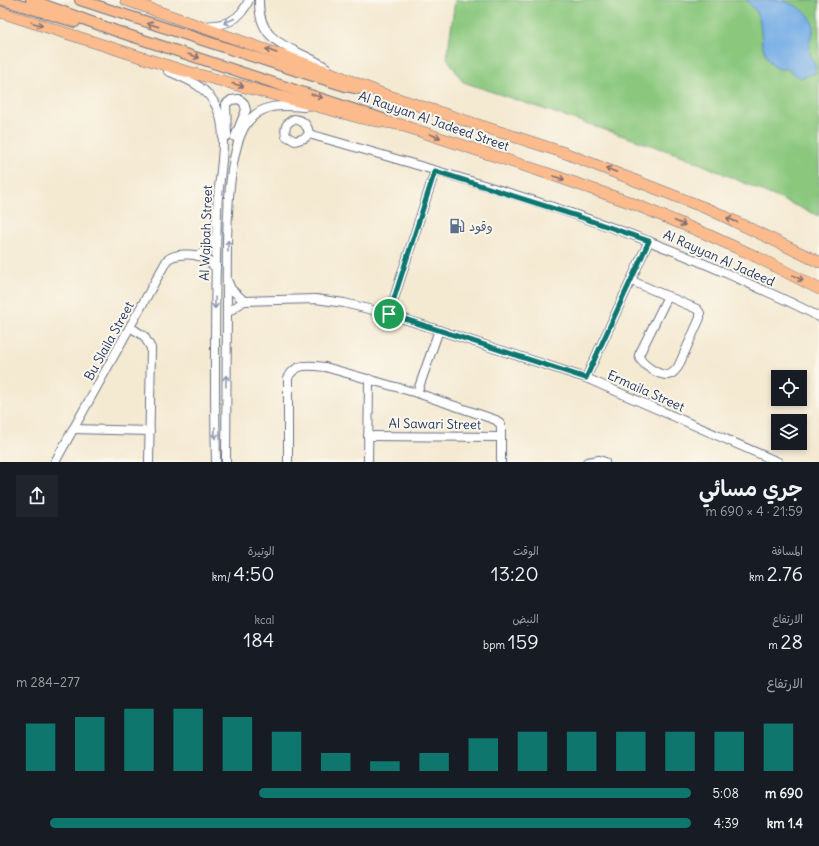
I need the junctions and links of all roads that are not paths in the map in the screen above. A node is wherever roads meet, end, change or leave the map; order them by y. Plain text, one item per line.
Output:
1 (4, 0) edge
2 (31, 0) edge
3 (80, 0) edge
4 (126, 0) edge
5 (249, 0) edge
6 (259, 0) edge
7 (0, 12) edge
8 (200, 26) junction
9 (116, 31) junction
10 (133, 55) junction
11 (334, 74) junction
12 (383, 94) junction
13 (324, 108) junction
14 (398, 124) junction
15 (309, 134) dead end
16 (224, 152) junction
17 (233, 158) junction
18 (435, 171) junction
19 (217, 235) junction
20 (649, 241) junction
21 (198, 256) junction
22 (819, 262) edge
23 (216, 268) junction
24 (227, 281) junction
25 (632, 281) junction
26 (819, 289) edge
27 (668, 296) junction
28 (244, 301) junction
29 (227, 313) junction
30 (389, 314) junction
31 (819, 317) edge
32 (130, 327) junction
33 (439, 330) junction
34 (586, 378) junction
35 (369, 379) junction
36 (417, 393) junction
37 (73, 429) junction
38 (150, 431) junction
39 (368, 436) junction
40 (501, 437) junction
41 (756, 452) junction
42 (55, 462) edge
43 (150, 462) edge
44 (216, 462) edge
45 (226, 462) edge
46 (288, 462) edge
47 (368, 462) edge
48 (501, 462) edge
49 (587, 462) edge
50 (605, 462) edge
51 (756, 462) edge
52 (778, 462) edge

1 - 9 main road
2 - 9 main road, Al Rayyan Al Jadeed Street
12 -> 3 main road, Al Rayyan Al Jadeed Street
4 - 8 highway
5 -> 8 street
6 - 11 street
7 -> 10 highway
11 -> 8 highway
9 -> 14 main road, Al Rayyan Al Jadeed Street
10 -> 13 highway
10 - 16 street, Al Wajbah Street
11 - 12 highway
22 -> 12 highway, Al Rayyan Al Jadeed Street
13 - 14 highway
13 - 17 street, Al Wajbah Street
14 -> 26 highway, Al Rayyan Al Jadeed Street
15 - 18 street, Al Rayyan Al Jadeed
16 - 17 street
16 - 19 street, Al Wajbah Street
24 -> 17 street, Al Wajbah Street
18 - 20 street, Al Rayyan Al Jadeed
18 - 30 street
19 - 21 street
19 - 23 street, Al Wajbah Street
20 - 25 street
20 - 31 street, Al Rayyan Al Jadeed
21 - 23 street
21 - 32 street, Bu Slaila Street
23 -> 44 street, Al Wajbah Street
24 - 28 street
24 - 29 street, Al Wajbah Street
25 - 27 street
25 - 34 street
27 - 27 street
28 - 29 street
28 - 30 street, Ermaila Street
45 -> 29 street, Al Wajbah Street
30 - 33 street, Ermaila Street
32 - 37 street, Bu Slaila Street
32 - 38 street
33 - 34 street, Ermaila Street
33 - 36 street
34 - 41 street, Ermaila Street
35 - 36 street
35 - 39 street
35 - 46 street
36 - 40 street
37 - 38 street
37 - 42 street, Bu Slaila Street
38 - 43 street
39 - 40 street, Al Sawari Street
39 - 47 street
40 - 48 street
41 - 51 street
41 - 52 street, Ermaila Street
49 - 50 street

